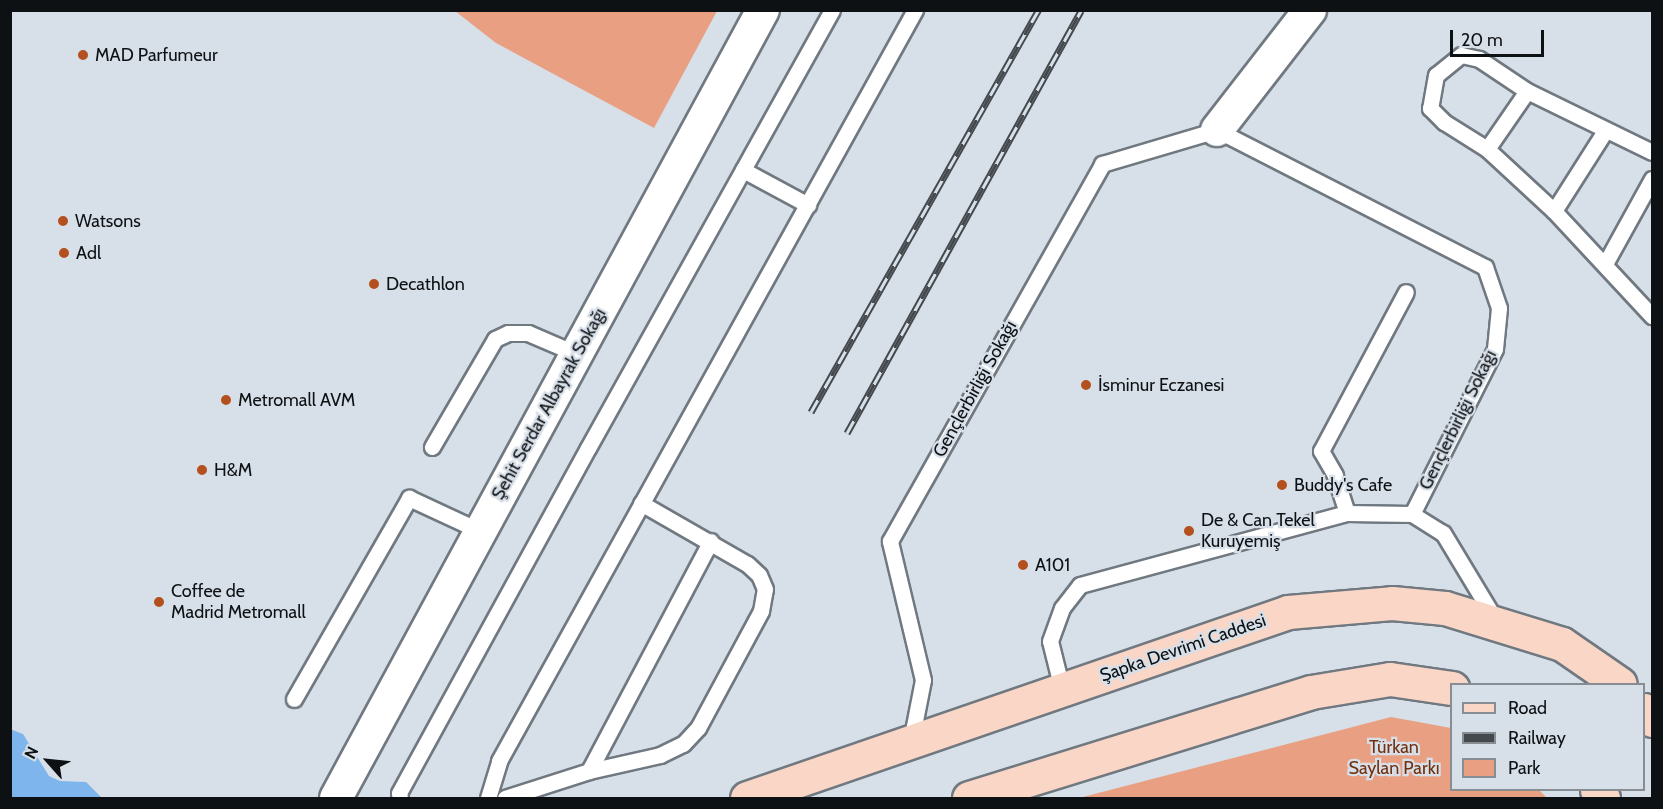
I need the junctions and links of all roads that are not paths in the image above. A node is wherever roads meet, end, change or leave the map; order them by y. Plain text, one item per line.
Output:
1 (763, 10) edge
2 (832, 10) edge
3 (915, 10) edge
4 (1310, 10) edge
5 (1527, 91) junction
6 (1217, 130) junction
7 (1605, 131) junction
8 (1487, 149) junction
9 (1653, 152) edge
10 (743, 170) junction
11 (1653, 179) edge
12 (808, 205) junction
13 (1554, 211) junction
14 (1605, 264) junction
15 (1406, 292) dead end
16 (1653, 316) edge
17 (577, 354) junction
18 (432, 447) dead end
19 (641, 503) junction
20 (1347, 513) junction
21 (1412, 514) junction
22 (480, 531) junction
23 (711, 541) junction
24 (1496, 621) junction
25 (1619, 683) edge
26 (1450, 688) edge
27 (1062, 689) junction
28 (294, 699) dead end
29 (911, 741) junction
30 (589, 771) junction
31 (336, 798) edge
32 (400, 798) edge
33 (489, 798) edge
34 (505, 798) edge
35 (747, 798) edge
36 (969, 798) edge

1 - 17 street, Şehit Serdar Albayrak Sokağı
2 - 10 lane
3 - 12 lane
4 - 6 street
5 - 7 lane
5 - 8 lane
5 - 8 lane
6 - 21 lane, Gençlerbirliği Sokağı
6 - 29 lane, Gençlerbirliği Sokağı
7 - 9 lane
7 - 13 lane
8 - 13 lane
10 - 12 lane
10 - 32 lane
11 - 14 lane
12 - 19 lane
13 - 14 lane
14 - 16 lane
15 - 20 lane
17 - 18 lane
17 - 22 street, Şehit Serdar Albayrak Sokağı
19 - 23 lane
19 - 33 lane
20 - 21 lane
20 - 27 lane
21 - 24 lane
22 - 28 lane
22 - 31 street, Şehit Serdar Albayrak Sokağı
23 - 30 lane
23 - 30 lane
24 - 25 main road, Şapka Devrimi Caddesi
24 - 27 main road, Şapka Devrimi Caddesi
26 - 36 main road
27 - 29 main road, Şapka Devrimi Caddesi
29 - 35 main road, Şapka Devrimi Caddesi
30 - 34 lane

